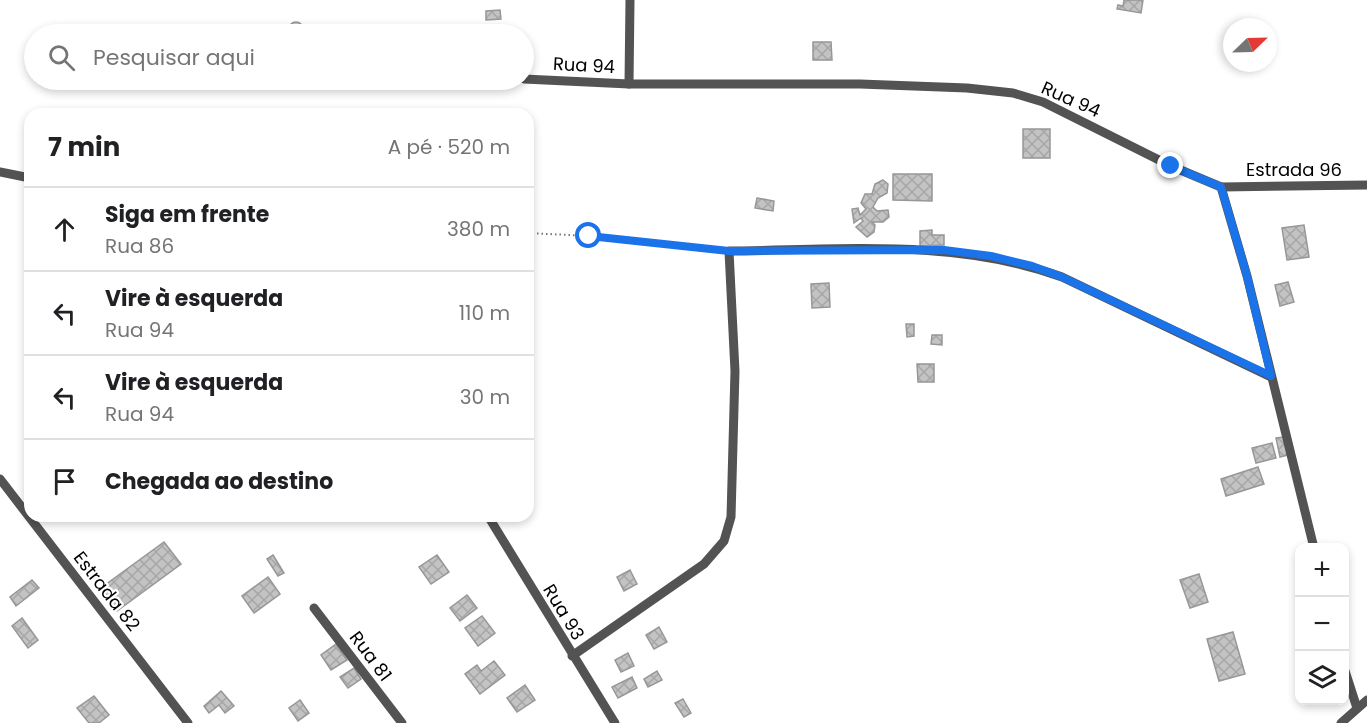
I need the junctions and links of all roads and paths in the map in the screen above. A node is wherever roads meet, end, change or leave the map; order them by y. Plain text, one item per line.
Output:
1 (630, 0) edge
2 (534, 79) edge
3 (629, 84) junction
4 (0, 172) edge
5 (24, 177) edge
6 (1367, 185) edge
7 (1221, 187) junction
8 (534, 233) edge
9 (729, 251) junction
10 (1271, 376) junction
11 (0, 479) edge
12 (24, 510) edge
13 (33, 522) edge
14 (492, 522) edge
15 (1313, 543) edge
16 (314, 608) dead end
17 (572, 656) junction
18 (1349, 683) edge
19 (1367, 700) edge
20 (1357, 708) junction
21 (188, 723) edge
22 (402, 723) edge
23 (615, 723) edge
24 (1341, 723) edge

1 - 3 street
2 - 3 street, Rua 94
3 - 7 street, Rua 94
4 - 5 street
6 - 7 street, Estrada 96
7 - 10 street
8 - 9 path
9 - 10 street
9 - 17 street
10 - 15 street
11 - 12 street, Estrada 82
13 - 21 street, Estrada 82
14 - 17 street, Rua 93
16 - 22 street, Rua 81
17 - 23 street, Rua 93
18 - 20 street
19 - 20 street
20 - 24 street

